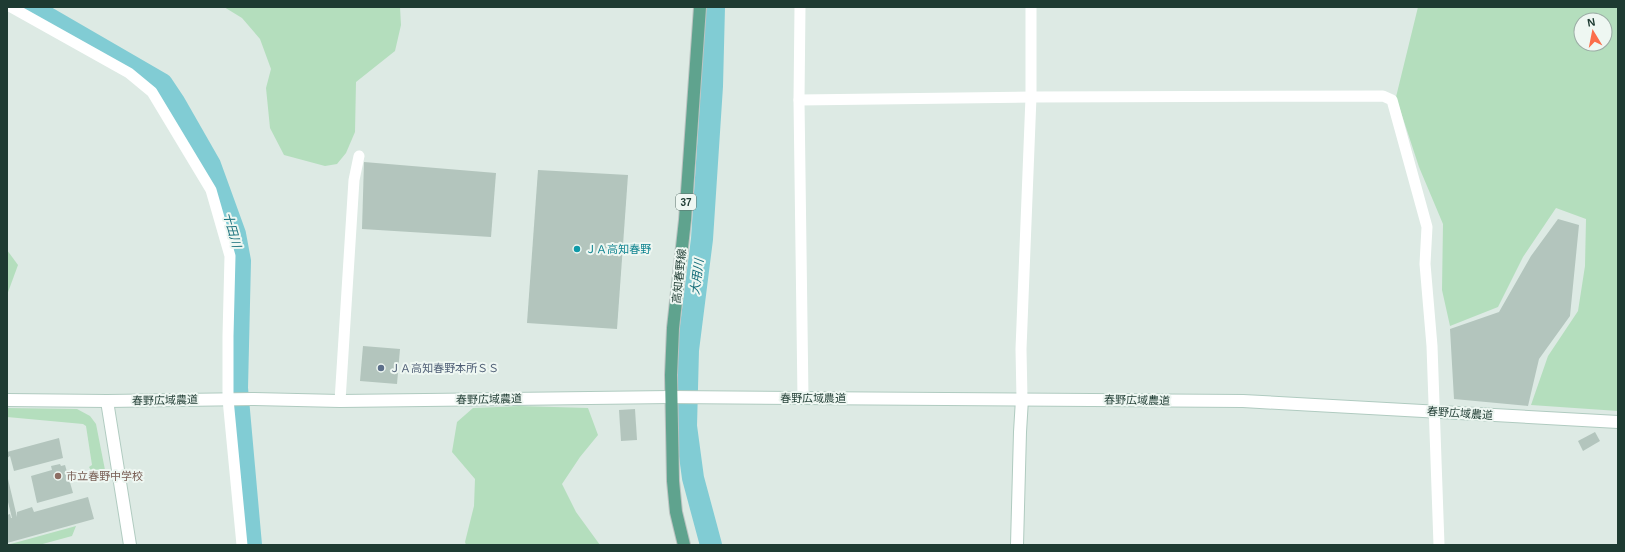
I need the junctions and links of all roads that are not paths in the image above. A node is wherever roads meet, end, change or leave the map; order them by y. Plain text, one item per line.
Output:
1 (11, 7) edge
2 (700, 7) edge
3 (800, 7) edge
4 (1031, 7) edge
5 (1031, 97) junction
6 (800, 100) junction
7 (359, 156) dead end
8 (672, 397) junction
9 (803, 398) junction
10 (231, 399) junction
11 (1022, 399) junction
12 (7, 400) edge
13 (107, 401) junction
14 (340, 401) junction
15 (1441, 412) junction
16 (1618, 422) edge
17 (130, 545) edge
18 (242, 545) edge
19 (684, 545) edge
20 (1017, 545) edge
21 (1439, 545) edge

1 - 10 street
2 - 8 main road, 高知春野線 / 37
3 - 6 street
4 - 5 street
5 - 6 street
5 - 11 street
5 - 15 street
6 - 9 street
7 - 14 street
8 - 9 street, 春野広域農道
8 - 14 street, 春野広域農道
8 - 19 main road, 高知春野線 / 37
9 - 11 street, 春野広域農道
10 - 13 street, 春野広域農道
10 - 14 street, 春野広域農道
10 - 18 street
11 - 15 street, 春野広域農道
11 - 20 street
12 - 13 street, 春野広域農道
13 - 17 street
15 - 16 street, 春野広域農道
15 - 21 street

